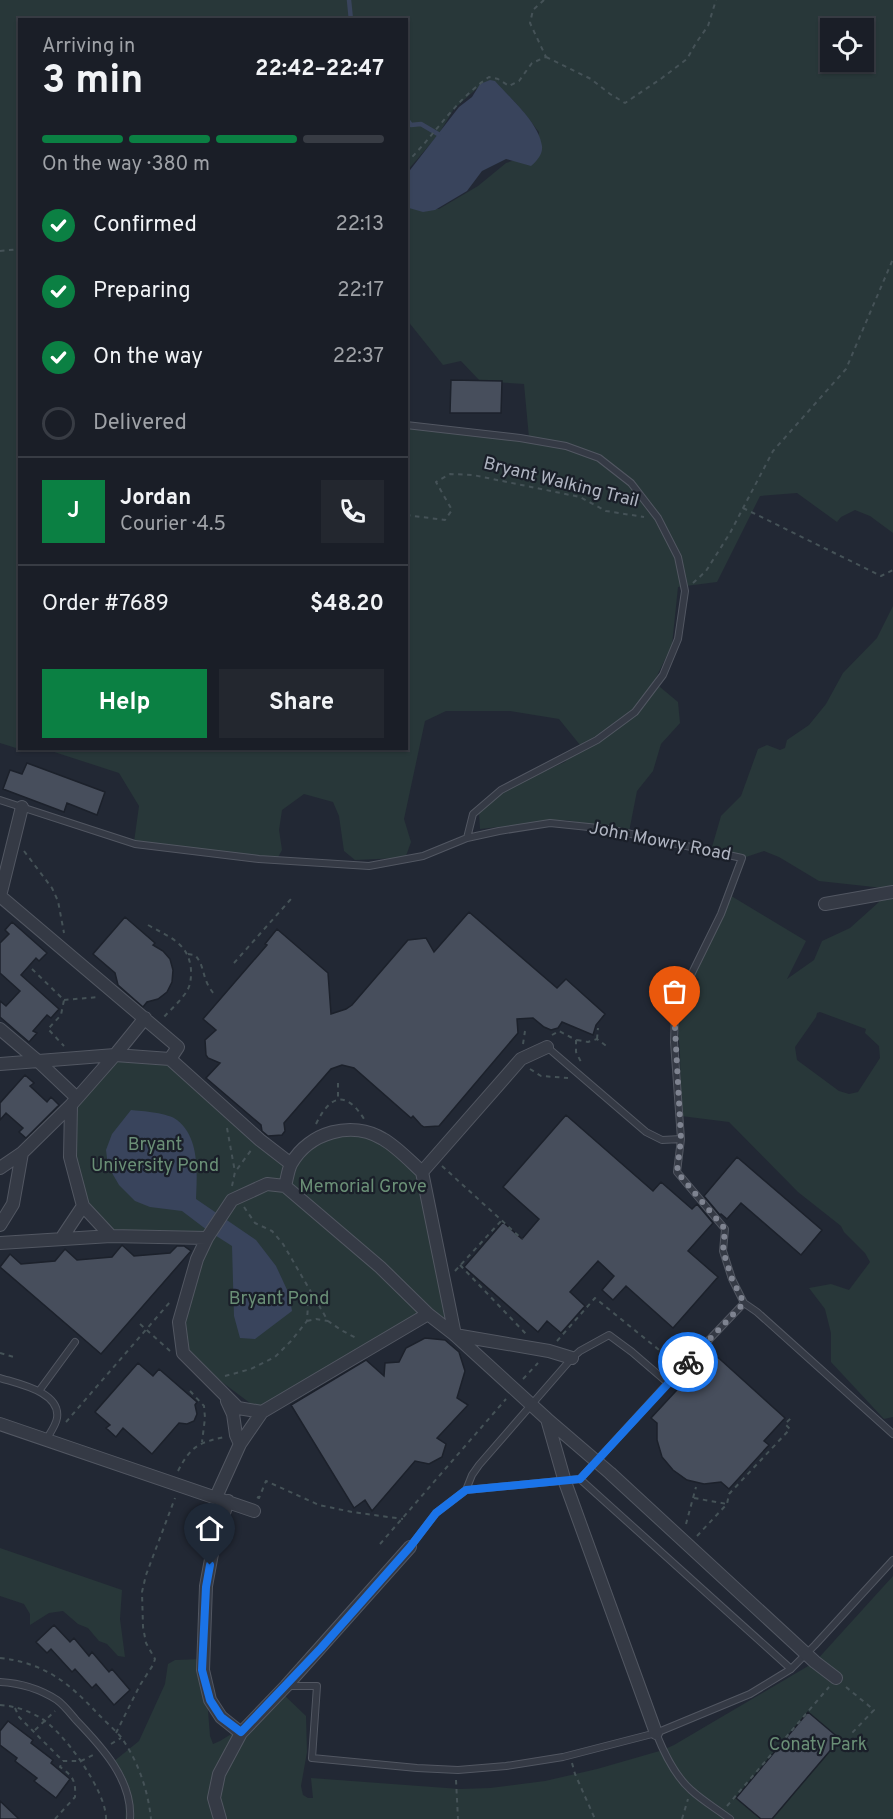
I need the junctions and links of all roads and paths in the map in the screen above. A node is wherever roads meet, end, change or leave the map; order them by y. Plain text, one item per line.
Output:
1 (544, 0) edge
2 (716, 0) edge
3 (546, 57) junction
4 (408, 161) edge
5 (18, 249) edge
6 (0, 250) edge
7 (893, 259) edge
8 (408, 425) edge
9 (743, 508) junction
10 (408, 515) edge
11 (658, 518) junction
12 (893, 570) edge
13 (685, 591) junction
14 (0, 800) edge
15 (22, 807) junction
16 (14, 837) junction
17 (467, 838) junction
18 (893, 892) edge
19 (0, 896) edge
20 (291, 899) dead end
21 (825, 904) dead end
22 (148, 925) dead end
23 (68, 953) junction
24 (188, 954) junction
25 (234, 963) dead end
26 (32, 969) dead end
27 (117, 995) junction
28 (215, 995) dead end
29 (64, 1000) junction
30 (145, 1018) junction
31 (155, 1027) junction
32 (598, 1028) dead end
33 (0, 1029) edge
34 (525, 1031) dead end
35 (597, 1039) junction
36 (576, 1040) dead end
37 (547, 1047) joint
38 (609, 1048) dead end
39 (115, 1055) junction
40 (70, 1059) junction
41 (170, 1059) junction
42 (521, 1059) junction
43 (39, 1062) junction
44 (0, 1064) edge
45 (570, 1078) dead end
46 (338, 1083) dead end
47 (338, 1099) junction
48 (74, 1101) junction
49 (224, 1107) junction
50 (363, 1131) junction
51 (318, 1138) junction
52 (681, 1139) junction
53 (260, 1140) junction
54 (22, 1153) junction
55 (434, 1158) junction
56 (291, 1164) junction
57 (0, 1168) edge
58 (235, 1172) junction
59 (422, 1172) junction
60 (285, 1186) junction
61 (235, 1199) junction
62 (83, 1206) junction
63 (502, 1220) junction
64 (0, 1225) edge
65 (111, 1236) junction
66 (207, 1238) junction
67 (61, 1239) junction
68 (522, 1239) dead end
69 (0, 1243) edge
70 (460, 1265) junction
71 (445, 1282) junction
72 (309, 1287) junction
73 (176, 1295) dead end
74 (744, 1303) junction
75 (428, 1314) junction
76 (307, 1321) junction
77 (328, 1321) junction
78 (140, 1324) dead end
79 (146, 1330) junction
80 (455, 1335) junction
81 (75, 1342) dead end
82 (372, 1346) junction
83 (540, 1349) junction
84 (170, 1351) dead end
85 (0, 1353) edge
86 (17, 1358) dead end
87 (572, 1358) junction
88 (0, 1378) edge
89 (211, 1381) junction
90 (668, 1383) junction
91 (39, 1391) junction
92 (190, 1391) dead end
93 (225, 1396) junction
94 (531, 1404) junction
95 (262, 1412) junction
96 (792, 1417) dead end
97 (547, 1419) junction
98 (0, 1424) edge
99 (63, 1426) dead end
100 (893, 1434) edge
101 (238, 1439) junction
102 (46, 1440) junction
103 (202, 1442) junction
104 (597, 1462) junction
105 (179, 1470) dead end
106 (580, 1479) junction
107 (565, 1482) junction
108 (179, 1485) junction
109 (696, 1487) dead end
110 (466, 1490) junction
111 (250, 1495) dead end
112 (693, 1498) junction
113 (222, 1499) junction
114 (727, 1504) junction
115 (254, 1511) dead end
116 (403, 1519) dead end
117 (686, 1542) junction
118 (410, 1547) joint
119 (893, 1560) edge
120 (807, 1653) junction
121 (791, 1669) junction
122 (836, 1678) junction
123 (0, 1682) edge
124 (286, 1686) junction
125 (0, 1705) edge
126 (14, 1706) junction
127 (19, 1717) junction
128 (18, 1724) dead end
129 (241, 1732) junction
130 (116, 1733) dead end
131 (656, 1733) junction
132 (851, 1734) dead end
133 (570, 1755) junction
134 (63, 1761) junction
135 (81, 1761) junction
136 (455, 1770) junction
137 (690, 1790) junction
138 (722, 1812) junction
139 (55, 1819) edge
140 (106, 1819) edge
141 (130, 1819) edge
142 (220, 1819) edge
143 (458, 1819) edge
144 (595, 1819) edge
145 (681, 1819) edge
146 (729, 1819) edge

1 - 3 path
2 - 3 path
3 - 4 path
5 - 6 path
7 - 9 path
8 - 11 lane
9 - 12 path
9 - 13 path
10 - 11 path, Bryant Walking Trail
11 - 13 lane
13 - 17 lane
14 - 15 lane, John Mowry Road
15 - 16 street
15 - 17 lane, John Mowry Road
16 - 19 street
16 - 23 path
17 - 52 lane, John Mowry Road
18 - 21 street
19 - 23 street
20 - 25 path
22 - 24 path
23 - 27 street
24 - 28 path
24 - 31 path
26 - 29 path
27 - 29 path
27 - 30 street
29 - 40 path
30 - 31 street
30 - 39 street
31 - 41 street
32 - 35 path
33 - 43 street
34 - 42 path
35 - 36 path
35 - 38 path
37 - 42 street
37 - 52 lane
39 - 40 street
39 - 41 street
39 - 48 street
40 - 43 street
41 - 49 street
42 - 45 path
42 - 55 street
43 - 44 street
43 - 48 street
46 - 47 path
47 - 50 path
47 - 51 path
48 - 54 street
48 - 62 street
49 - 53 street
49 - 58 path
50 - 51 street
50 - 59 street
51 - 56 street
52 - 74 lane, John Mowry Road
53 - 56 street
53 - 58 path
54 - 57 street
54 - 64 street
55 - 59 street
55 - 63 path
56 - 60 street
58 - 61 path
59 - 71 street
60 - 61 street
60 - 75 street
61 - 66 street
61 - 72 path
62 - 65 street
62 - 67 street
63 - 68 path
63 - 70 path
65 - 66 street
65 - 67 street
66 - 89 street
67 - 69 street
70 - 71 path
70 - 83 path
71 - 80 street
72 - 76 path
72 - 77 path
73 - 79 path
74 - 90 lane
74 - 100 lane
75 - 80 street
75 - 82 street
76 - 77 path
76 - 89 path
77 - 82 path
78 - 79 path
79 - 84 path
79 - 99 path
80 - 83 street
80 - 94 street
81 - 91 lane
82 - 95 street
83 - 87 street
85 - 86 path
87 - 90 lane
87 - 94 lane
88 - 91 lane
89 - 93 street
90 - 104 lane
91 - 102 lane
92 - 103 path
93 - 95 street
93 - 101 street
94 - 97 street
94 - 110 lane
95 - 101 street
96 - 114 path
97 - 104 street
97 - 107 street
98 - 102 street
101 - 103 path
101 - 113 street
102 - 108 street
103 - 105 path
104 - 106 lane
104 - 117 street
106 - 107 lane
106 - 121 lane
107 - 110 lane
107 - 131 street
108 - 113 street
108 - 130 path
109 - 112 path
110 - 118 lane
111 - 116 path
112 - 114 path
112 - 117 path
113 - 115 street
113 - 129 street
114 - 117 path
117 - 120 street
118 - 124 street
119 - 120 lane
120 - 121 lane
120 - 122 street
121 - 131 lane
122 - 132 path
122 - 138 path
123 - 141 lane
124 - 129 street
124 - 136 lane
125 - 126 path
126 - 127 path
126 - 135 path
127 - 128 path
127 - 134 path
129 - 142 street
131 - 133 lane
131 - 137 lane
133 - 136 lane
133 - 144 path
134 - 135 path
134 - 139 path
135 - 140 path
136 - 143 path
137 - 138 lane
137 - 145 path
138 - 146 lane

